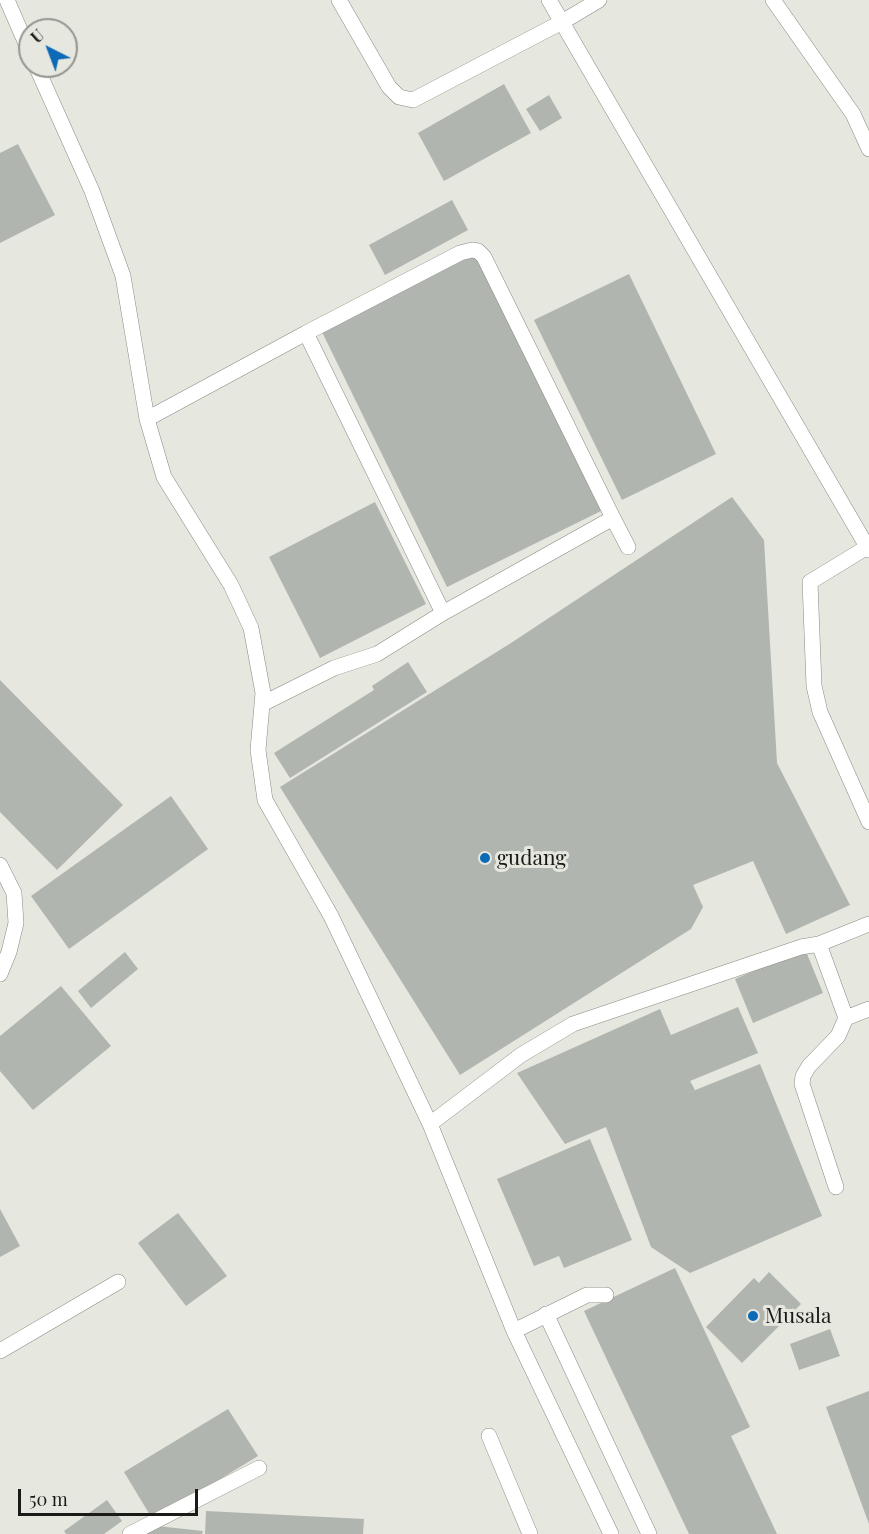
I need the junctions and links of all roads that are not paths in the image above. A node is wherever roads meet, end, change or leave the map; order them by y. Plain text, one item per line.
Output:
1 (7, 0) edge
2 (339, 0) edge
3 (549, 0) edge
4 (599, 0) edge
5 (773, 0) edge
6 (562, 22) junction
7 (18, 25) edge
8 (41, 78) edge
9 (869, 149) edge
10 (306, 333) junction
11 (147, 419) junction
12 (613, 518) junction
13 (628, 547) dead end
14 (869, 548) edge
15 (443, 613) junction
16 (262, 704) junction
17 (869, 822) edge
18 (0, 866) edge
19 (869, 924) edge
20 (819, 944) junction
21 (0, 974) edge
22 (869, 1009) edge
23 (846, 1018) junction
24 (430, 1124) junction
25 (837, 1187) dead end
26 (118, 1282) dead end
27 (606, 1295) dead end
28 (546, 1314) junction
29 (514, 1330) junction
30 (0, 1351) edge
31 (489, 1436) dead end
32 (259, 1468) dead end
33 (130, 1534) edge
34 (530, 1534) edge
35 (611, 1534) edge
36 (649, 1534) edge

1 - 7 lane
2 - 6 lane
3 - 6 lane
4 - 6 lane
5 - 9 lane
6 - 14 lane
8 - 11 lane
10 - 11 lane
10 - 12 lane
10 - 15 lane
11 - 16 lane
12 - 13 lane
12 - 15 lane
14 - 17 lane
15 - 16 lane
16 - 24 lane
18 - 21 lane
19 - 20 lane
20 - 23 lane
20 - 24 lane
22 - 23 lane
23 - 25 lane
24 - 29 lane
26 - 30 lane
27 - 28 lane
28 - 29 lane
28 - 36 lane
29 - 35 lane
31 - 34 lane
32 - 33 lane

